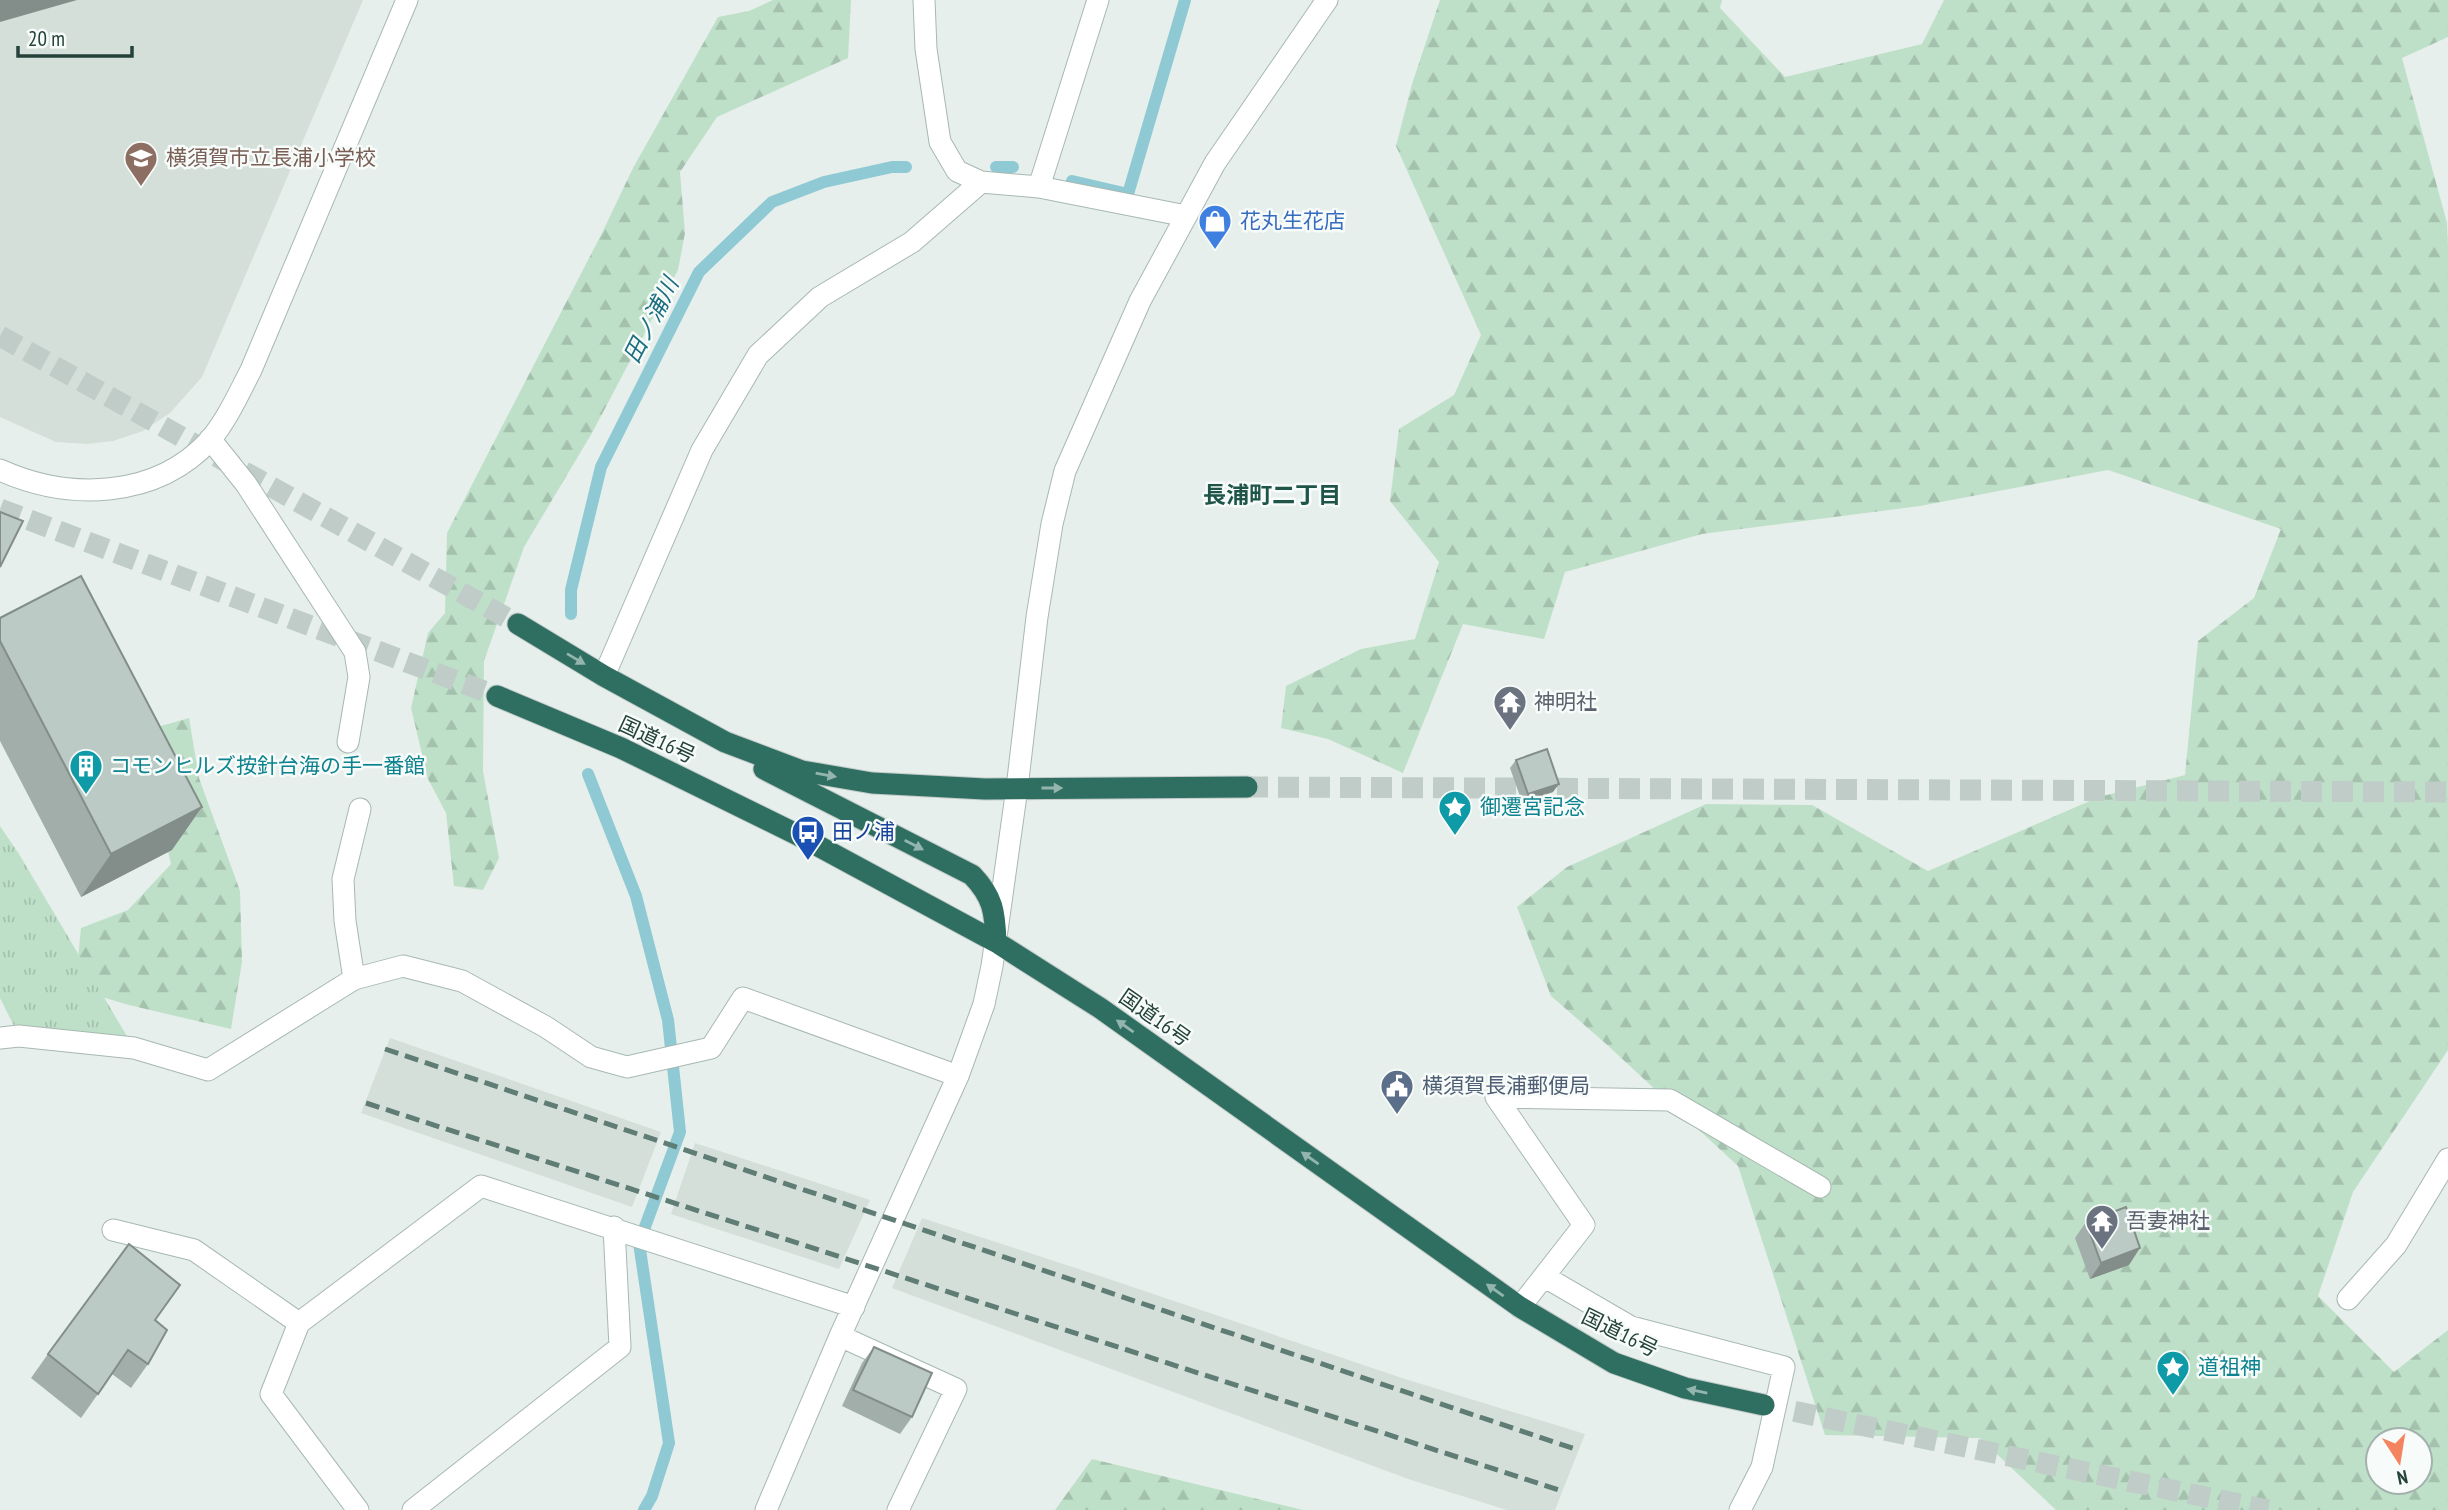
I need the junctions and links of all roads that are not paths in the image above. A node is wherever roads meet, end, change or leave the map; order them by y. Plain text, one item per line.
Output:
1 (407, 0) edge
2 (924, 0) edge
3 (1098, 0) edge
4 (1327, 0) edge
5 (981, 182) junction
6 (1039, 187) junction
7 (1186, 216) junction
8 (210, 439) junction
9 (0, 470) edge
10 (518, 624) tunnel mouth
11 (604, 676) junction
12 (497, 696) tunnel mouth
13 (348, 742) dead end
14 (725, 742) junction
15 (1247, 787) tunnel mouth
16 (1017, 788) junction
17 (360, 809) dead end
18 (996, 942) junction
19 (354, 979) junction
20 (0, 1038) edge
21 (958, 1076) junction
22 (2448, 1159) edge
23 (1820, 1187) dead end
24 (614, 1227) junction
25 (113, 1230) dead end
26 (1545, 1277) junction
27 (2348, 1299) dead end
28 (853, 1307) junction
29 (1520, 1307) junction
30 (299, 1323) junction
31 (840, 1336) junction
32 (1764, 1405) tunnel mouth
33 (358, 1510) edge
34 (413, 1510) edge
35 (766, 1510) edge
36 (898, 1510) edge
37 (1740, 1510) edge

1 - 8 street
2 - 5 street
3 - 6 street
4 - 7 street
5 - 6 street
5 - 11 street
6 - 7 street
7 - 16 street
8 - 9 street
8 - 13 street
10 -> 11 highway, 国道16号
11 - 14 highway, 国道16号
12 - 18 highway, 国道16号
14 -> 16 highway, 国道16号
14 -> 18 highway
16 -> 15 highway, 国道16号
16 - 18 street
17 - 19 street
18 - 21 street
29 -> 18 highway, 国道16号
19 - 20 street
19 - 21 street
21 - 28 street
22 - 27 street
23 - 26 street
24 - 28 street
24 - 30 street
24 - 34 street
25 - 30 street
26 - 29 street
26 - 37 street
28 - 31 street
32 -> 29 highway, 国道16号
30 - 33 street
31 - 35 street
31 - 36 street

